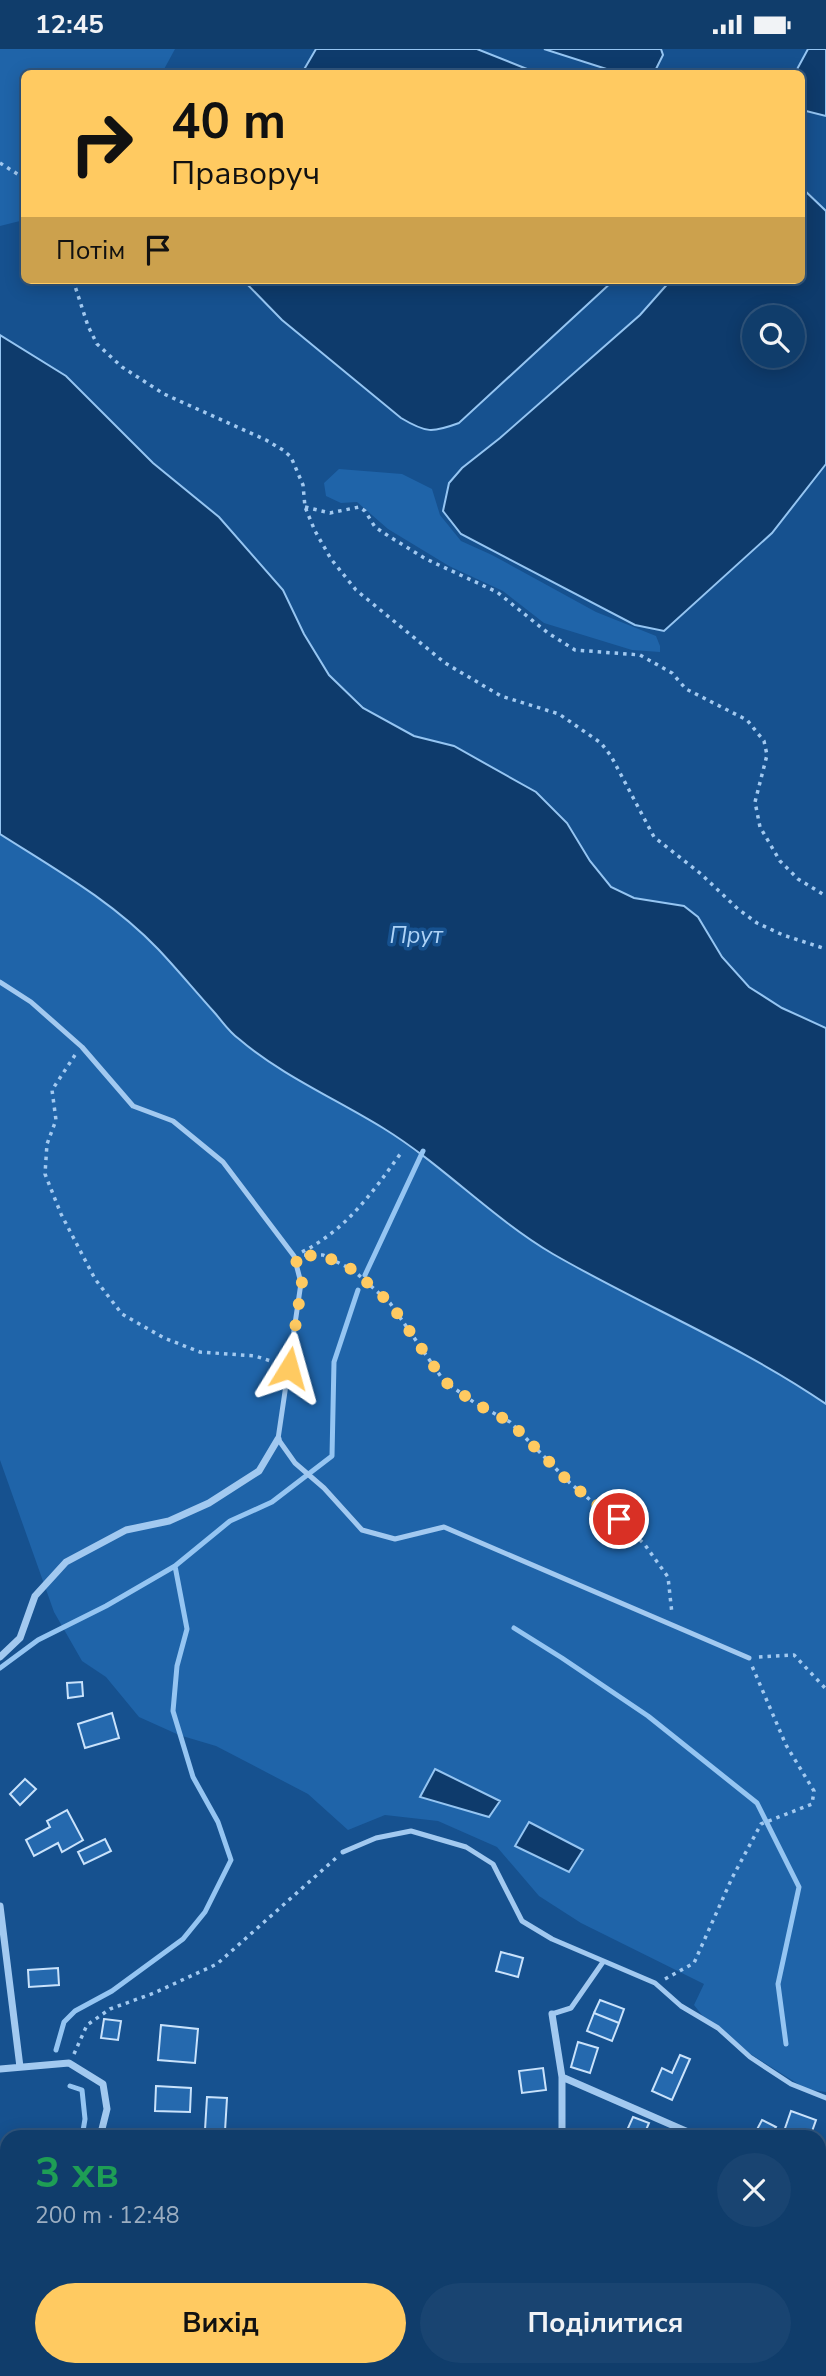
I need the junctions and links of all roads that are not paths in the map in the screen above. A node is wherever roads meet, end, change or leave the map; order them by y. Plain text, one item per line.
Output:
1 (0, 982) edge
2 (278, 1439) junction
3 (0, 1657) edge
4 (749, 1658) road end
5 (343, 1852) road end
6 (0, 1906) edge
7 (603, 1962) junction
8 (552, 2014) joint
9 (20, 2067) junction
10 (0, 2069) edge
11 (562, 2077) junction
12 (826, 2098) edge
13 (102, 2130) edge
14 (562, 2130) edge
15 (683, 2130) edge

1 - 2 lane
2 - 3 street
2 - 4 lane
5 - 7 lane
6 - 9 street
7 - 8 lane
7 - 12 lane
8 - 11 street
9 - 10 street
9 - 13 street
11 - 14 street
11 - 15 street

